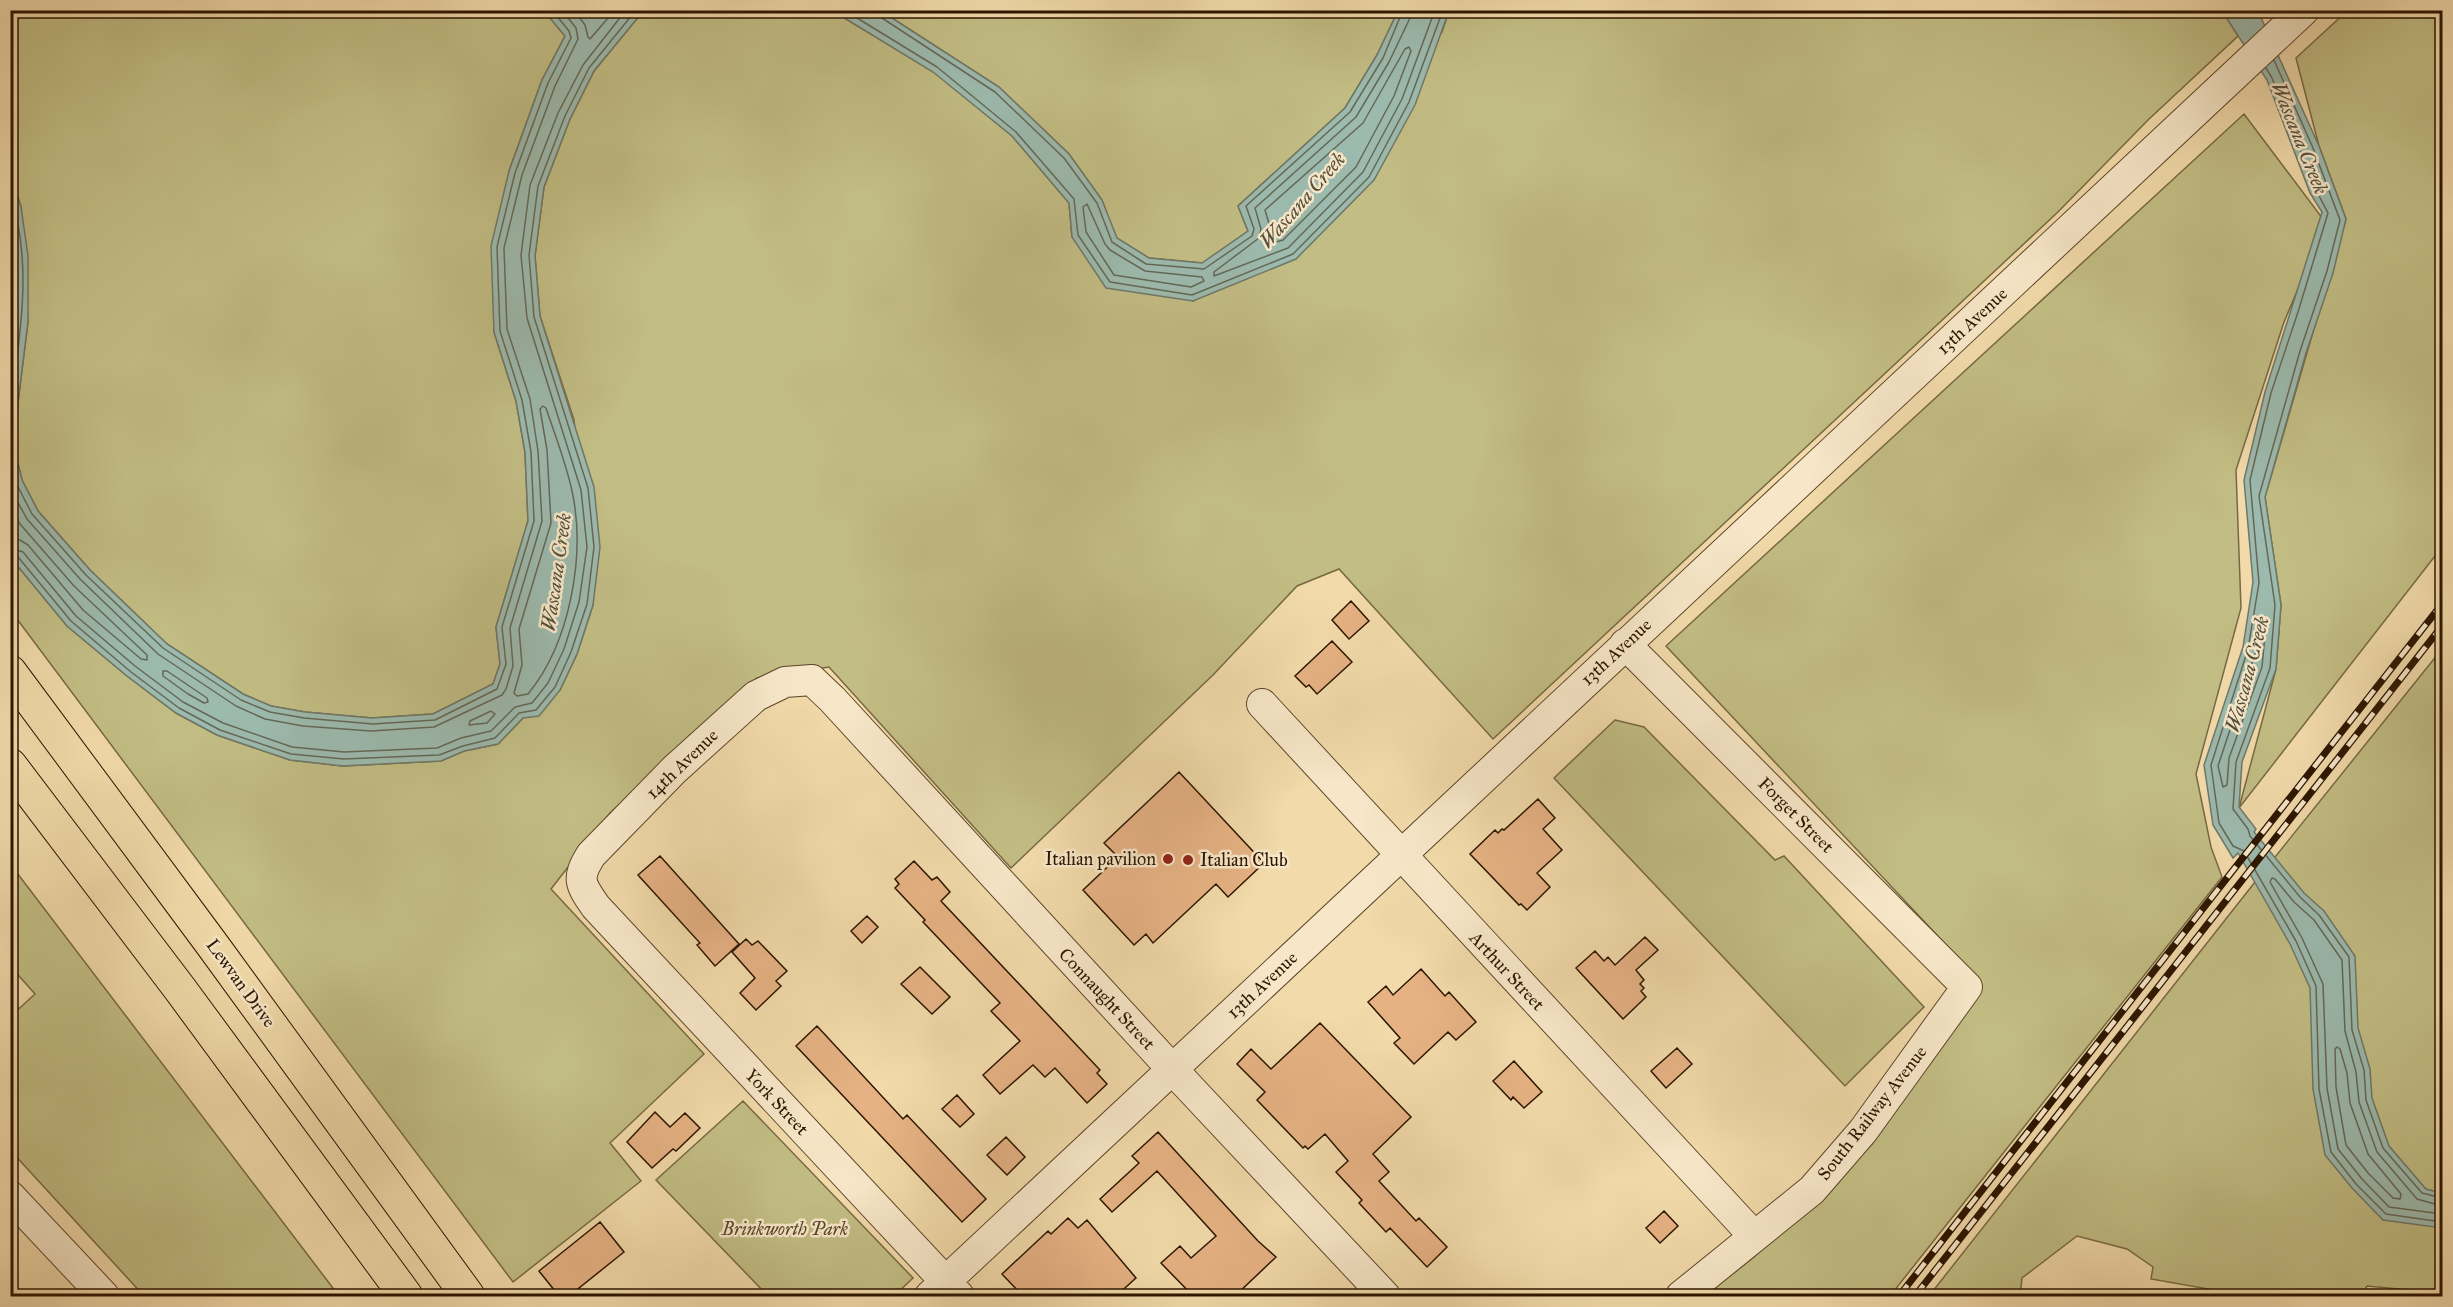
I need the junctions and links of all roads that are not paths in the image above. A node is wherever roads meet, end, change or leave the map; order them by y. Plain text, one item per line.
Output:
1 (2302, 12) edge
2 (1625, 644) junction
3 (10, 672) edge
4 (832, 699) joint
5 (1262, 704) dead end
6 (10, 765) edge
7 (1400, 855) junction
8 (596, 907) joint
9 (1967, 987) joint
10 (1172, 1069) junction
11 (10, 1196) edge
12 (1754, 1236) junction
13 (945, 1292) edge
14 (104, 1296) edge
15 (406, 1296) edge
16 (468, 1296) edge
17 (1384, 1296) edge
18 (1681, 1296) edge

1 - 2 street, 13th Avenue
2 - 7 street, 13th Avenue
2 - 9 street, Forget Street
3 - 16 main road, Lewvan Drive
4 - 8 street, 14th Avenue
4 - 10 street, Connaught Street
5 - 7 street, Arthur Street
6 - 15 main road
7 - 10 street, 13th Avenue
7 - 12 street, Arthur Street
8 - 13 street, York Street
9 - 12 street, South Railway Avenue
10 - 13 street, 13th Avenue
10 - 17 street, Connaught Street
11 - 14 street
12 - 18 street, South Railway Avenue

